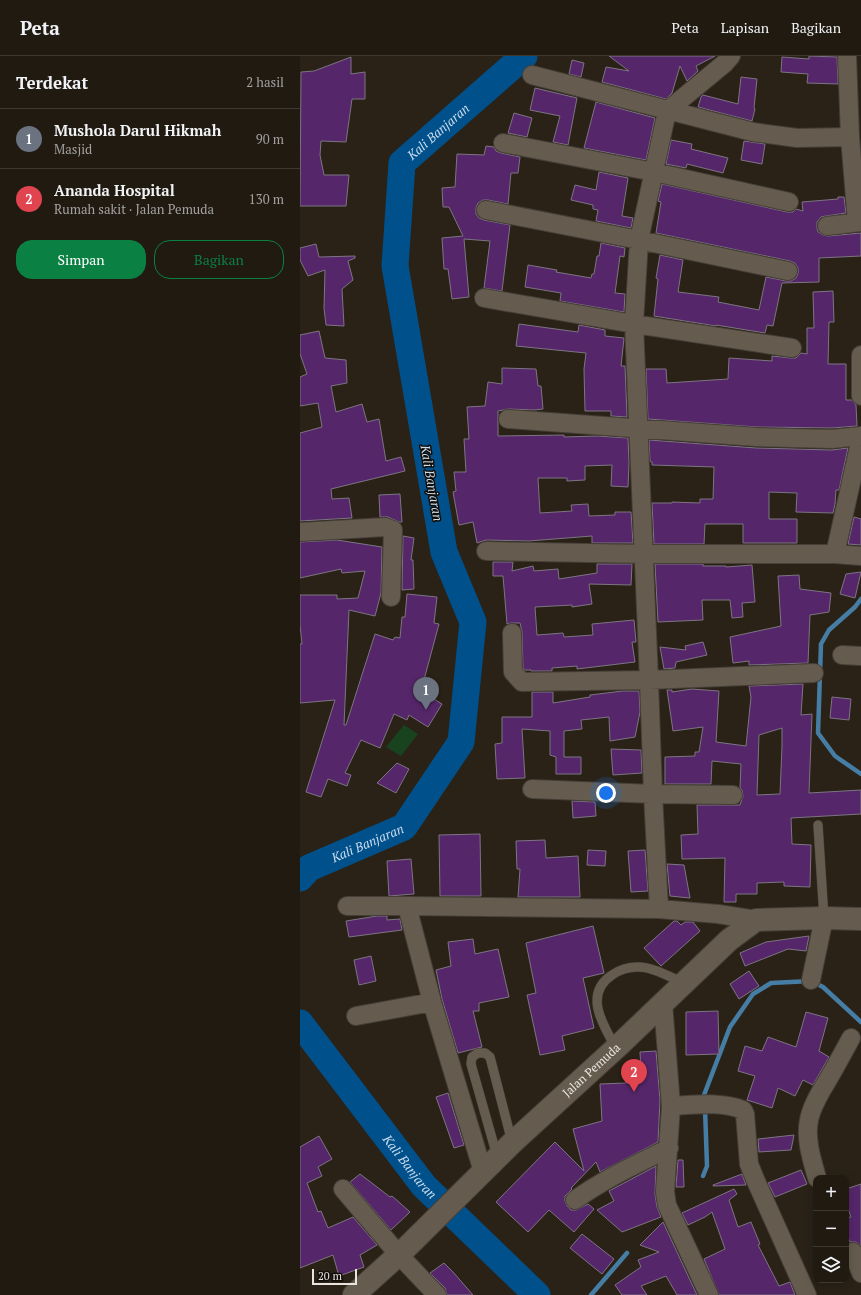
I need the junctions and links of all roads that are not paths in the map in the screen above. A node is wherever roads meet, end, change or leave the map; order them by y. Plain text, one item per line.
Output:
1 (730, 56) edge
2 (847, 56) edge
3 (532, 75) dead end
4 (667, 111) junction
5 (850, 137) junction
6 (503, 144) dead end
7 (654, 172) junction
8 (789, 202) dead end
9 (486, 210) dead end
10 (859, 222) edge
11 (827, 226) dead end
12 (639, 240) junction
13 (788, 271) dead end
14 (484, 298) dead end
15 (634, 324) junction
16 (792, 348) dead end
17 (861, 355) edge
18 (861, 396) edge
19 (508, 419) dead end
20 (639, 428) junction
21 (861, 437) edge
22 (300, 532) edge
23 (486, 551) dead end
24 (644, 554) junction
25 (835, 554) junction
26 (861, 556) edge
27 (391, 597) dead end
28 (512, 633) dead end
29 (842, 655) dead end
30 (861, 656) edge
31 (814, 673) dead end
32 (649, 680) junction
33 (532, 789) dead end
34 (653, 794) junction
35 (733, 795) dead end
36 (818, 825) dead end
37 (347, 906) dead end
38 (407, 906) junction
39 (659, 909) junction
40 (824, 918) junction
41 (861, 918) edge
42 (756, 920) junction
43 (810, 980) dead end
44 (684, 983) junction
45 (432, 1002) junction
46 (663, 1003) junction
47 (356, 1016) dead end
48 (850, 1038) dead end
49 (616, 1048) junction
50 (671, 1106) junction
51 (669, 1148) junction
52 (491, 1164) junction
53 (816, 1175) edge
54 (343, 1190) dead end
55 (574, 1200) dead end
56 (402, 1252) junction
57 (854, 1252) edge
58 (861, 1273) edge
59 (354, 1295) edge
60 (436, 1295) edge
61 (709, 1295) edge
62 (807, 1295) edge

1 - 4 street
2 - 5 street
3 - 4 street
4 - 5 street
4 - 7 street
5 - 10 street
6 - 7 street
7 - 8 street
7 - 12 street
9 - 12 street
10 - 11 street
12 - 13 street
12 - 15 street
14 - 15 street
15 - 16 street
15 - 20 street
17 - 18 street
19 - 20 street
20 - 21 street
20 - 24 street
21 - 25 street
22 - 27 street
23 - 24 street
24 - 25 street
24 - 32 street
25 - 26 street
28 - 32 street
29 - 30 street
31 - 32 street
32 - 34 street
33 - 34 street
34 - 35 street
34 - 39 street
36 - 40 lane
37 - 38 street
38 - 39 street
38 - 45 street
39 - 42 street
40 - 41 main road
40 - 42 main road
40 - 43 street
42 - 44 main road, Jalan Pemuda
44 - 46 main road, Jalan Pemuda
44 - 49 lane
45 - 47 street
45 - 52 street
46 - 49 main road, Jalan Pemuda
46 - 50 street
48 - 53 street
49 - 52 main road, Jalan Pemuda
50 - 51 street
50 - 62 street
51 - 55 street
51 - 61 street
52 - 52 lane
52 - 56 main road, Jalan Pemuda
54 - 56 street
56 - 59 main road, Jalan Pemuda
56 - 60 street
57 - 58 street

